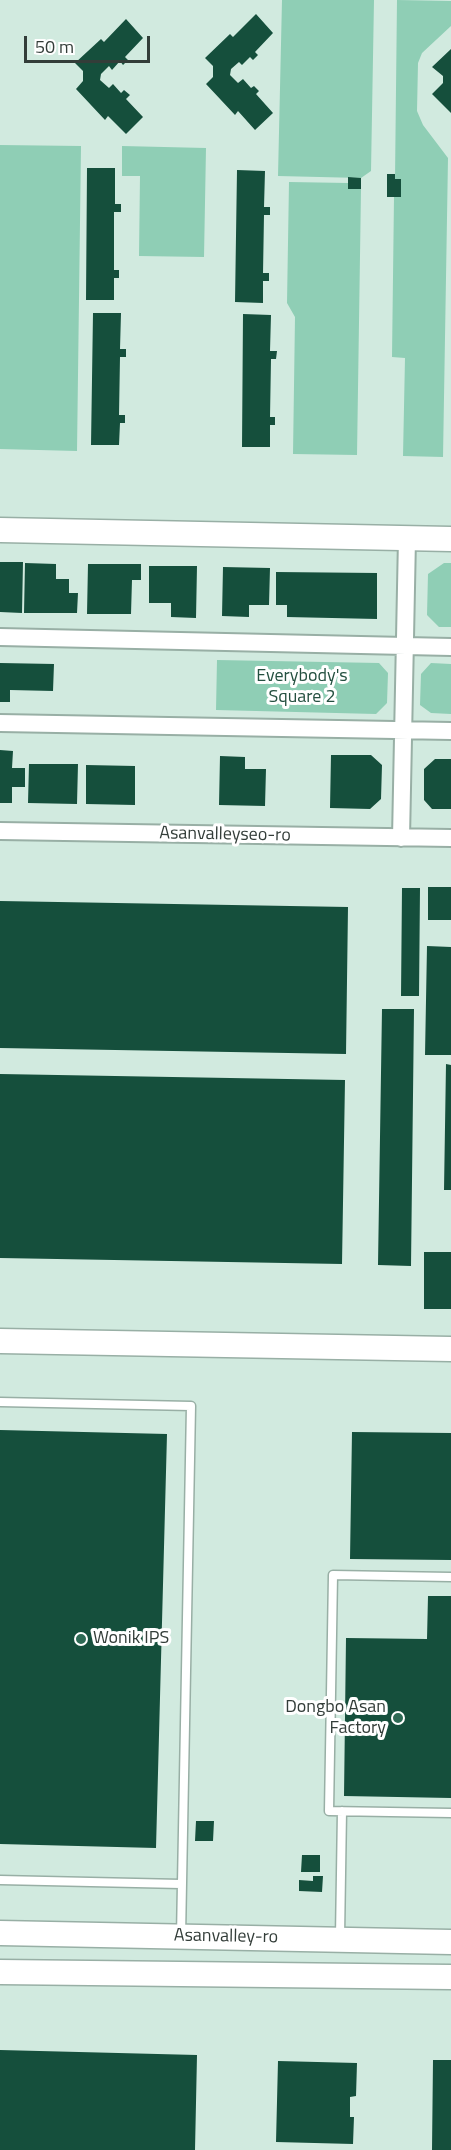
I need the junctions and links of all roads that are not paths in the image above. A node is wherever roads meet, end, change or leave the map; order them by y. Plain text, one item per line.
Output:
1 (0, 530) edge
2 (407, 538) junction
3 (451, 539) edge
4 (0, 637) edge
5 (405, 646) junction
6 (451, 647) edge
7 (0, 723) edge
8 (403, 730) junction
9 (451, 731) edge
10 (0, 831) edge
11 (401, 838) junction
12 (451, 838) edge
13 (0, 1341) edge
14 (451, 1349) edge
15 (0, 1402) edge
16 (451, 1577) edge
17 (342, 1812) junction
18 (451, 1813) edge
19 (0, 1880) edge
20 (182, 1884) junction
21 (0, 1933) edge
22 (181, 1936) junction
23 (340, 1940) junction
24 (451, 1942) edge
25 (0, 1972) edge
26 (451, 1977) edge

1 - 2 street
2 - 3 street
2 - 5 street
4 - 5 street
5 - 6 street
5 - 8 street
7 - 8 street
8 - 9 street
8 - 11 street
10 - 11 street, Asanvalleyseo-ro
11 - 12 street, Asanvalleyseo-ro
13 - 14 street
15 - 20 lane
16 - 17 lane
17 - 18 lane
17 - 23 lane
19 - 20 lane
20 - 22 lane
21 - 22 street, Asanvalley-ro
22 - 23 street, Asanvalley-ro
23 - 24 street, Asanvalley-ro
25 - 26 street, Asanvalley-ro

